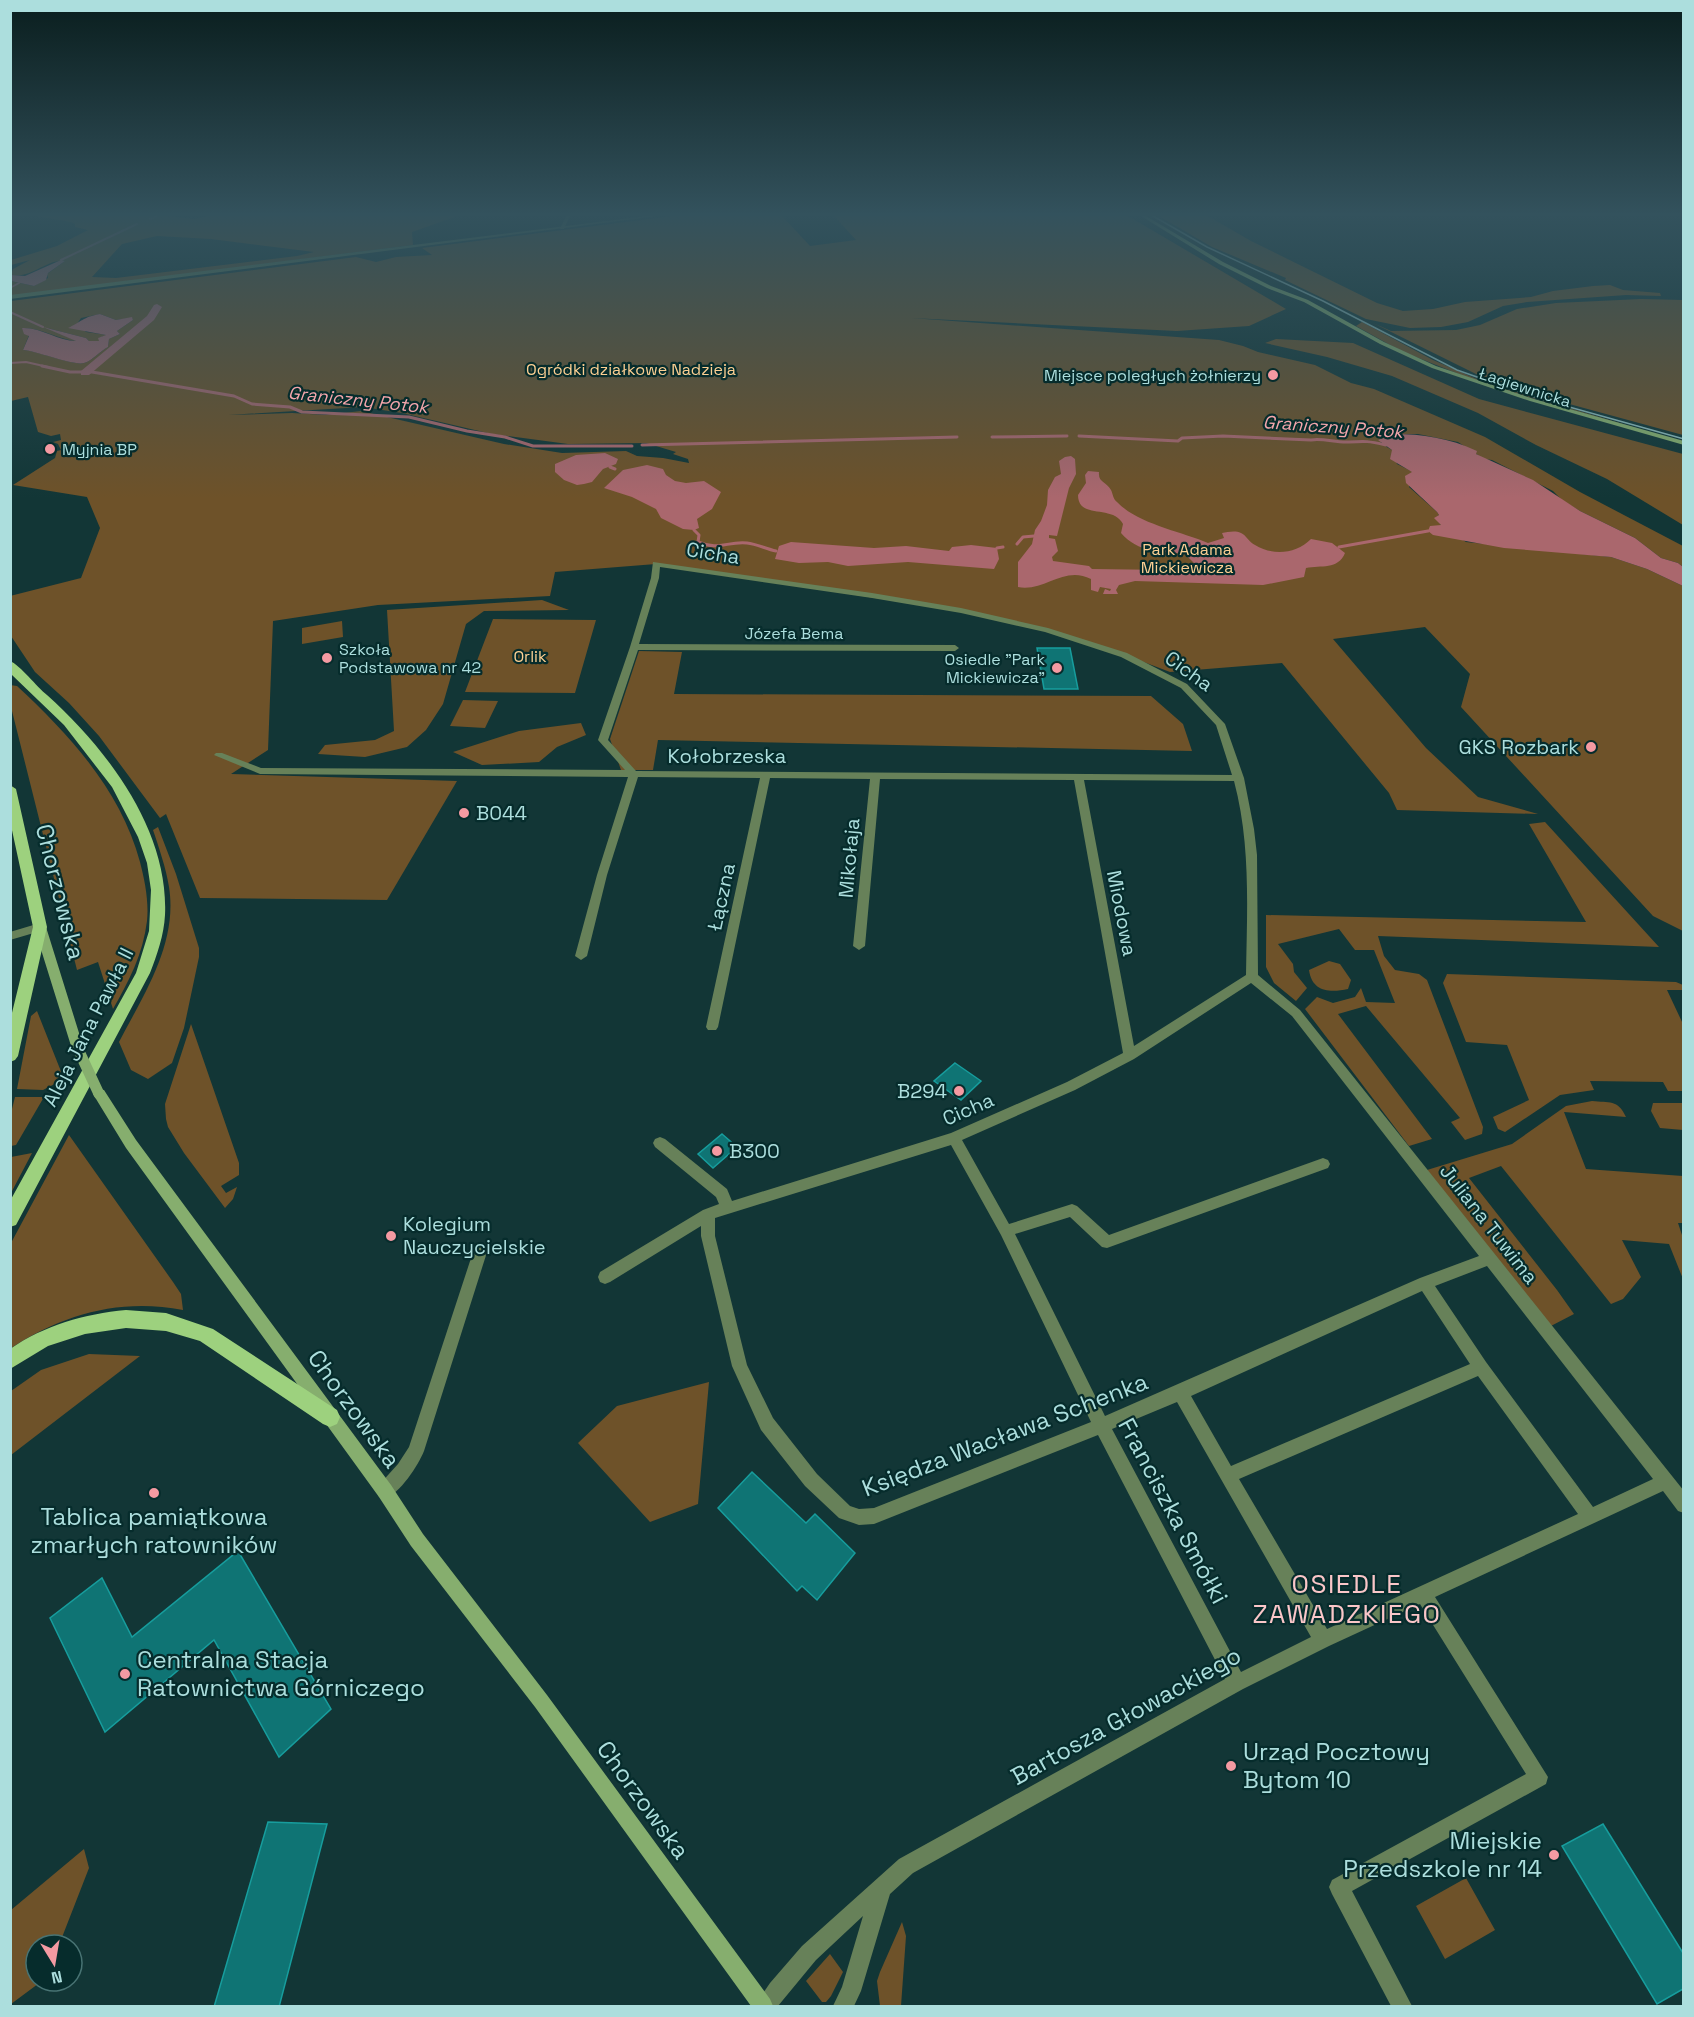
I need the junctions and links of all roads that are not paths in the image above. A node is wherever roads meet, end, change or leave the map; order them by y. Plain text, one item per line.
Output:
1 (1309, 310) edge
2 (1323, 310) edge
3 (1683, 443) edge
4 (1683, 447) edge
5 (634, 647) junction
6 (955, 648) dead end
7 (10, 664) edge
8 (219, 755) dead end
9 (766, 774) junction
10 (874, 774) junction
11 (634, 775) junction
12 (1078, 777) junction
13 (1239, 778) junction
14 (10, 789) edge
15 (40, 927) junction
16 (10, 936) edge
17 (859, 946) dead end
18 (581, 956) dead end
19 (1252, 977) junction
20 (712, 1028) dead end
21 (1130, 1055) junction
22 (10, 1056) edge
23 (954, 1138) junction
24 (660, 1143) dead end
25 (1323, 1164) dead end
26 (727, 1207) junction
27 (708, 1214) junction
28 (10, 1219) edge
29 (1006, 1231) junction
30 (481, 1249) dead end
31 (1490, 1258) junction
32 (605, 1277) dead end
33 (1425, 1283) junction
34 (10, 1360) edge
35 (1481, 1367) junction
36 (1180, 1393) junction
37 (330, 1417) junction
38 (1101, 1425) junction
39 (1228, 1476) junction
40 (1665, 1482) junction
41 (385, 1491) junction
42 (1683, 1505) edge
43 (1590, 1516) junction
44 (1423, 1594) junction
45 (1323, 1640) junction
46 (1238, 1683) junction
47 (881, 1890) junction
48 (765, 2007) edge
49 (843, 2007) edge
50 (1402, 2007) edge

1 - 4 main road, Łagiewnicka
2 - 3 main road, Łagiewnicka
5 - 6 street, Józefa Bema
5 - 11 street, Cicha
5 - 13 street, Cicha
7 - 28 main road, Aleja Jana Pawła II
8 - 11 street, Kołobrzeska
9 - 10 street, Kołobrzeska
9 - 11 street, Kołobrzeska
9 - 20 street, Łączna
10 - 12 street, Kołobrzeska
10 - 17 street, Mikołaja
11 - 18 street
12 - 13 street, Kołobrzeska
12 - 21 street, Miodowa
13 - 19 street, Cicha
14 - 15 main road, Chorzowska
15 - 16 street
15 - 22 main road
15 - 37 main road, Chorzowska, bridge
19 - 21 street, Cicha
19 - 31 street, Juliana Tuwima
21 - 23 street, Cicha
23 - 26 street, Cicha
23 - 29 street, Franciszka Smółki
24 - 26 street
25 - 29 street
26 - 27 street, Cicha
27 - 32 street, Cicha
27 - 38 street, Księdza Wacława Schenka
29 - 38 street, Franciszka Smółki
30 - 41 street
31 - 33 street, Księdza Wacława Schenka
31 - 40 street, Juliana Tuwima
33 - 35 street
33 - 36 street, Księdza Wacława Schenka
34 - 37 main road
35 - 39 street
35 - 43 street
36 - 38 street, Księdza Wacława Schenka
36 - 39 street
37 - 41 main road, Chorzowska
38 - 46 street, Franciszka Smółki
39 - 45 street
40 - 42 street, Juliana Tuwima
40 - 43 street, Bartosza Głowackiego
41 - 48 main road, Chorzowska
43 - 44 street, Bartosza Głowackiego
44 - 45 street, Bartosza Głowackiego
44 - 50 street
45 - 46 street, Bartosza Głowackiego
46 - 47 street, Bartosza Głowackiego
47 - 48 street, Bartosza Głowackiego
47 - 49 street, Bartosza Głowackiego

